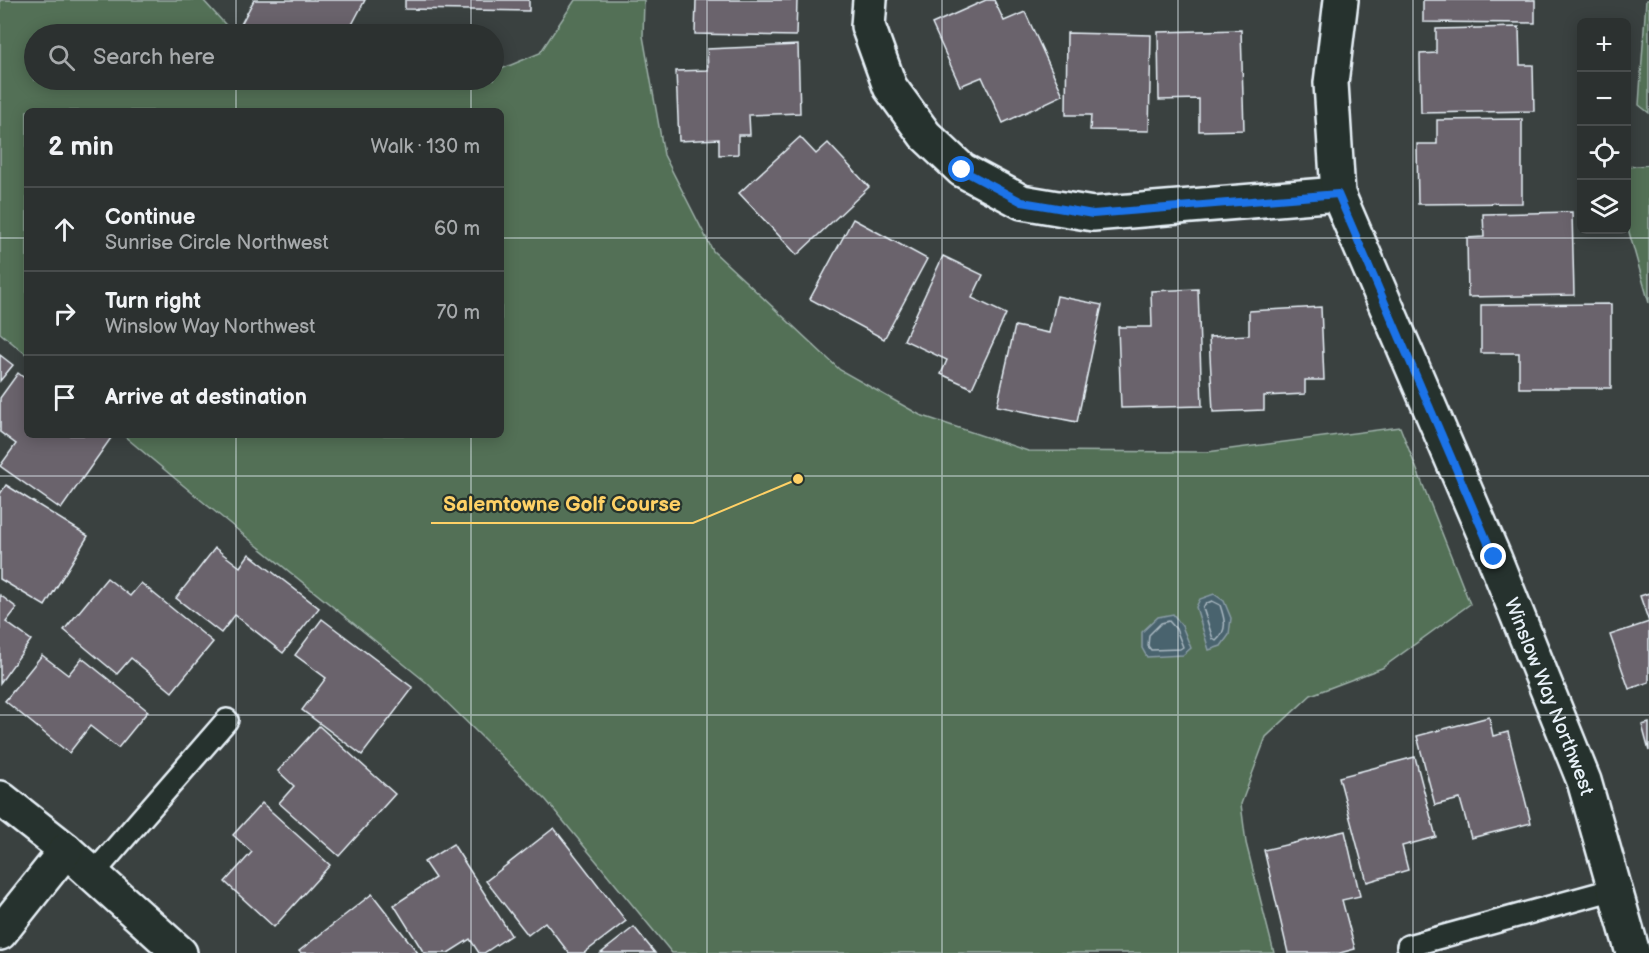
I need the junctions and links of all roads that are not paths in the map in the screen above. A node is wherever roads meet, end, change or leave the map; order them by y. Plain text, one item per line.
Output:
1 (870, 0) edge
2 (1341, 0) edge
3 (1338, 194) junction
4 (227, 720) dead end
5 (0, 798) edge
6 (66, 850) junction
7 (93, 874) junction
8 (1615, 889) junction
9 (0, 933) edge
10 (1408, 946) dead end
11 (180, 953) edge
12 (1633, 953) edge

1 - 3 street
2 - 3 street, Winslow Way Northwest
3 - 8 street, Winslow Way Northwest
4 - 7 lane
5 - 6 street
6 - 7 street
6 - 9 street
7 - 11 street
8 - 10 lane
8 - 12 street, Winslow Way Northwest

